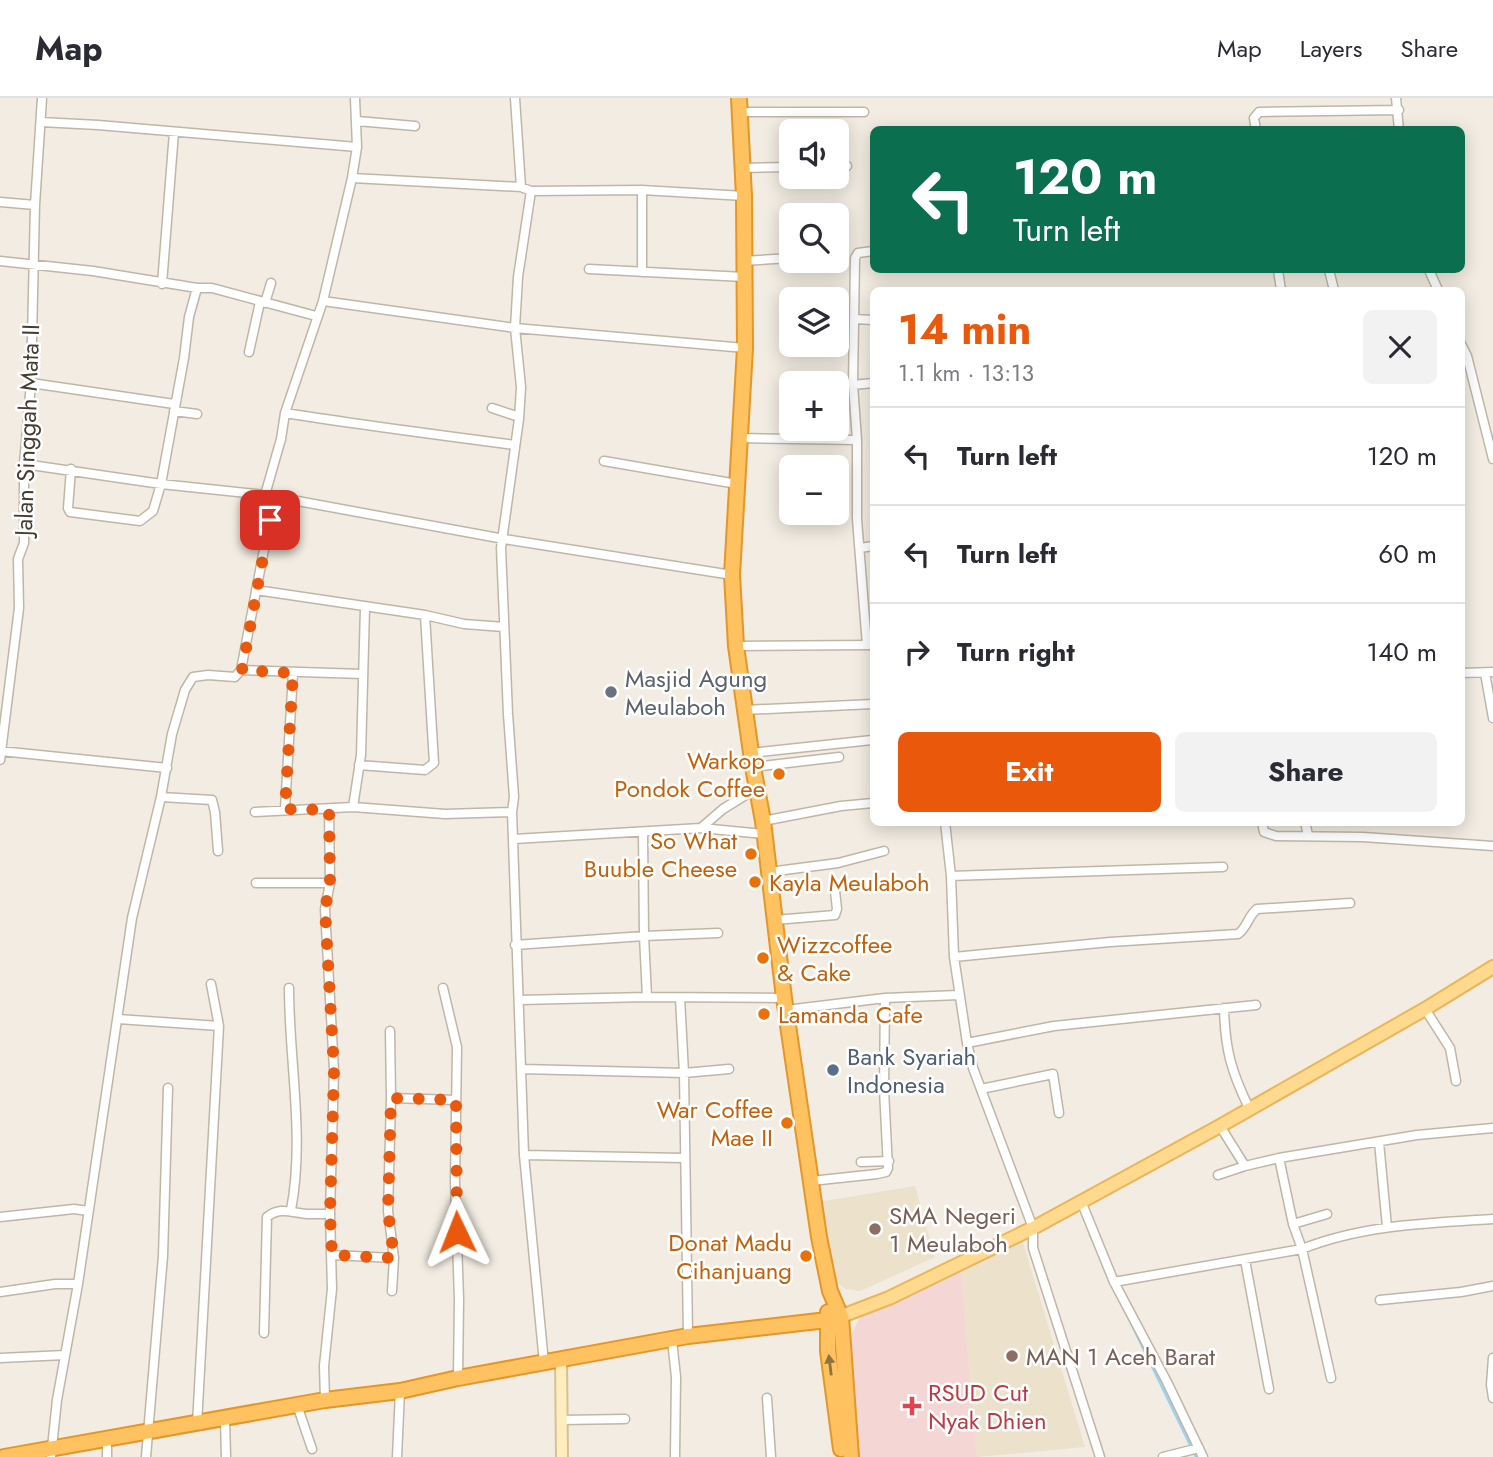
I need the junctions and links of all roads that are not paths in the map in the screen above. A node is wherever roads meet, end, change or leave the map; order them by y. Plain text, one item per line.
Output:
1 (42, 98) edge
2 (355, 98) edge
3 (515, 98) edge
4 (1396, 98) edge
5 (740, 105) edge
6 (1399, 110) junction
7 (864, 112) dead end
8 (357, 121) junction
9 (41, 122) junction
10 (415, 126) dead end
11 (1255, 126) edge
12 (1399, 126) edge
13 (174, 132) junction
14 (357, 147) junction
15 (779, 167) edge
16 (742, 168) junction
17 (352, 178) junction
18 (521, 187) junction
19 (642, 190) junction
20 (531, 191) junction
21 (744, 196) junction
22 (0, 202) edge
23 (35, 205) junction
24 (870, 251) edge
25 (779, 259) edge
26 (0, 261) edge
27 (743, 261) junction
28 (33, 265) junction
29 (589, 269) dead end
30 (642, 272) junction
31 (744, 276) junction
32 (271, 283) dead end
33 (162, 284) junction
34 (197, 288) junction
35 (323, 301) junction
36 (263, 303) junction
37 (316, 316) junction
38 (854, 319) junction
39 (870, 320) edge
40 (515, 328) junction
41 (745, 348) junction
42 (248, 352) dead end
43 (1465, 359) edge
44 (31, 383) junction
45 (870, 383) edge
46 (853, 385) junction
47 (174, 408) junction
48 (492, 408) dead end
49 (285, 413) junction
50 (197, 414) dead end
51 (519, 417) junction
52 (1489, 422) edge
53 (739, 438) junction
54 (857, 440) junction
55 (515, 445) junction
56 (1493, 459) edge
57 (604, 461) dead end
58 (24, 464) junction
59 (71, 469) junction
60 (161, 484) junction
61 (737, 484) junction
62 (269, 496) junction
63 (504, 539) junction
64 (870, 546) edge
65 (860, 548) junction
66 (732, 575) junction
67 (862, 585) junction
68 (870, 585) edge
69 (256, 590) junction
70 (365, 608) junction
71 (425, 615) junction
72 (504, 627) junction
73 (870, 645) edge
74 (736, 646) junction
75 (242, 670) junction
76 (1489, 672) edge
77 (293, 673) junction
78 (1465, 673) edge
79 (363, 674) junction
80 (870, 704) edge
81 (745, 709) junction
82 (1493, 718) edge
83 (870, 740) edge
84 (0, 754) edge
85 (839, 757) dead end
86 (752, 760) junction
87 (359, 765) junction
88 (162, 767) junction
89 (757, 788) junction
90 (161, 797) junction
91 (870, 804) edge
92 (353, 807) junction
93 (285, 809) junction
94 (329, 810) junction
95 (255, 811) dead end
96 (512, 812) junction
97 (945, 826) edge
98 (1263, 826) edge
99 (1306, 826) edge
100 (764, 827) junction
101 (701, 828) junction
102 (642, 832) junction
103 (1308, 835) junction
104 (514, 839) junction
105 (1493, 846) edge
106 (218, 851) dead end
107 (884, 851) dead end
108 (1223, 867) dead end
109 (769, 872) junction
110 (951, 876) junction
111 (256, 883) dead end
112 (330, 883) junction
113 (835, 891) dead end
114 (1350, 903) dead end
115 (775, 920) junction
116 (718, 933) dead end
117 (643, 936) junction
118 (515, 945) junction
119 (954, 957) junction
120 (1493, 967) edge
121 (211, 984) dead end
122 (289, 988) dead end
123 (443, 988) dead end
124 (959, 995) junction
125 (647, 997) junction
126 (680, 998) junction
127 (885, 998) junction
128 (519, 1000) junction
129 (785, 1004) junction
130 (1256, 1005) dead end
131 (1224, 1008) junction
132 (1425, 1009) junction
133 (118, 1019) junction
134 (219, 1026) junction
135 (390, 1031) dead end
136 (967, 1043) junction
137 (521, 1069) junction
138 (729, 1069) dead end
139 (684, 1073) junction
140 (1456, 1081) dead end
141 (168, 1088) dead end
142 (981, 1089) junction
143 (391, 1098) junction
144 (456, 1100) junction
145 (1249, 1108) junction
146 (1059, 1113) dead end
147 (1220, 1126) junction
148 (1493, 1128) edge
149 (1378, 1142) junction
150 (524, 1155) junction
151 (684, 1158) junction
152 (1279, 1158) junction
153 (861, 1161) dead end
154 (889, 1161) junction
155 (1245, 1166) junction
156 (1218, 1175) dead end
157 (811, 1181) junction
158 (1081, 1201) junction
159 (81, 1210) junction
160 (291, 1210) junction
161 (330, 1214) junction
162 (1327, 1214) dead end
163 (0, 1217) edge
164 (1493, 1219) edge
165 (1293, 1224) junction
166 (1387, 1227) junction
167 (1033, 1228) junction
168 (1302, 1250) junction
169 (332, 1255) junction
170 (394, 1258) junction
171 (1245, 1260) junction
172 (1114, 1282) junction
173 (70, 1284) junction
174 (1493, 1286) edge
175 (392, 1291) dead end
176 (0, 1292) edge
177 (1380, 1300) dead end
178 (834, 1319) junction
179 (264, 1333) dead end
180 (688, 1336) junction
181 (672, 1340) junction
182 (59, 1355) junction
183 (0, 1358) edge
184 (1493, 1358) edge
185 (561, 1359) junction
186 (544, 1363) junction
187 (458, 1378) junction
188 (1331, 1378) dead end
189 (1269, 1389) dead end
190 (400, 1391) junction
191 (767, 1398) dead end
192 (1493, 1398) edge
193 (325, 1399) junction
194 (298, 1405) junction
195 (225, 1418) junction
196 (625, 1419) dead end
197 (561, 1420) junction
198 (197, 1424) junction
199 (149, 1432) junction
200 (107, 1439) junction
201 (312, 1449) dead end
202 (45, 1452) edge
203 (1201, 1453) edge
204 (4, 1457) edge
205 (107, 1457) edge
206 (146, 1457) edge
207 (226, 1457) edge
208 (397, 1457) edge
209 (562, 1457) edge
210 (675, 1457) edge
211 (771, 1457) edge
212 (842, 1457) edge
213 (851, 1457) edge
214 (1100, 1457) edge
215 (1163, 1457) edge

1 - 9 street, Jalan Singgah Mata II
2 - 8 street
3 - 18 street
4 - 6 street
5 - 7 street
5 - 16 highway
6 - 11 street
6 - 12 street
8 - 10 street
8 - 14 street
9 - 13 street
9 - 23 street, Jalan Singgah Mata II
13 - 14 street
13 - 33 street
14 - 17 street
15 - 16 street
16 - 21 highway
17 - 18 street
17 - 35 street
18 - 20 street
19 - 20 street
19 - 21 street
19 - 30 street
20 - 40 street
21 - 27 highway
22 - 23 street
23 - 28 street, Jalan Singgah Mata II
24 - 38 street
25 - 27 street
26 - 28 street
27 - 31 highway
28 - 33 street
28 - 44 street, Jalan Singgah Mata II
29 - 30 street
30 - 31 street
31 - 41 highway
32 - 36 street
33 - 34 street
34 - 36 street
34 - 47 street
35 - 37 street
35 - 40 street
36 - 37 street
36 - 42 street
37 - 49 street
38 - 39 street
38 - 46 street
40 - 41 street
40 - 51 street
41 - 53 highway
43 - 52 street
44 - 47 street
44 - 58 street, Jalan Singgah Mata II
45 - 46 street
46 - 54 street
47 - 50 street
47 - 60 street
48 - 51 street
49 - 55 street
49 - 62 street
51 - 55 street
52 - 56 street
53 - 54 street
53 - 61 highway
54 - 65 street
55 - 63 street
57 - 61 street
58 - 59 street
58 - 84 street, Jalan Singgah Mata II
59 - 60 street
59 - 60 street
60 - 62 street
61 - 66 highway
62 - 63 street
62 - 69 street
63 - 66 street
63 - 72 street
64 - 65 street
65 - 67 street
66 - 74 highway
67 - 68 street
67 - 73 street
69 - 70 street
69 - 75 street
70 - 71 street
70 - 79 street
71 - 72 street
71 - 87 street
72 - 96 street
73 - 74 street
74 - 81 highway
75 - 77 street
75 - 88 street
76 - 78 street
76 - 82 street
77 - 79 street
77 - 93 street
79 - 87 street
80 - 81 street
81 - 86 highway
83 - 86 street
84 - 88 street
85 - 86 street
86 - 89 highway
87 - 92 street
88 - 90 street
89 - 100 highway
89 - 101 street
90 - 106 street
90 - 133 street
91 - 100 street
92 - 94 street
92 - 96 street
93 - 94 street
93 - 95 street
94 - 112 street
96 - 104 street
97 - 110 street
98 - 103 street
99 - 103 street
100 - 101 street
100 - 109 highway
101 - 102 street
102 - 104 street
102 - 117 street
103 - 105 street
104 - 118 street
107 - 109 street
108 - 110 street
109 - 115 highway
110 - 119 street
111 - 112 street
112 - 161 street
113 - 115 street
114 - 119 street
115 - 129 highway
116 - 117 street
117 - 118 street
117 - 125 street
118 - 128 street
119 - 124 street
120 - 132 main road
121 - 134 street
122 - 160 street
123 - 144 street
124 - 127 street
124 - 136 street
125 - 126 street
125 - 128 street
126 - 129 street
126 - 139 street
127 - 129 street
127 - 154 street
128 - 137 street
129 - 157 highway
130 - 131 street
131 - 136 street
131 - 145 street
132 - 140 street
132 - 145 main road
133 - 134 street
133 - 159 street
134 - 198 street
135 - 143 street
136 - 142 street
137 - 139 street
137 - 150 street
138 - 139 street
139 - 151 street
141 - 199 street
142 - 146 street
142 - 167 street
143 - 144 street
143 - 170 street
144 - 187 street
145 - 147 main road
147 - 155 street
147 - 158 main road
148 - 149 street
149 - 152 street
149 - 166 street
150 - 151 street
150 - 186 street
151 - 180 street
152 - 155 street
152 - 165 street
153 - 154 street
154 - 157 street
155 - 156 street
157 - 178 highway
158 - 167 main road
158 - 172 street
159 - 163 street
159 - 173 street
160 - 161 street
160 - 179 street
161 - 169 street
162 - 165 street
164 - 166 street
165 - 168 street
166 - 168 street
167 - 178 main road
167 - 214 street
168 - 171 street
168 - 188 street
169 - 170 street
169 - 193 street
170 - 175 street
171 - 172 street
171 - 189 street
172 - 203 street
173 - 176 street
173 - 182 street
174 - 177 street
178 - 180 highway
212 -> 178 highway
178 - 213 highway
180 - 181 highway
181 - 185 highway
181 - 210 street
182 - 183 street
182 - 202 street
184 - 192 street
185 - 186 highway
185 - 197 street
186 - 187 highway
187 - 190 highway
190 - 193 highway
190 - 208 street
191 - 211 street
193 - 194 highway
194 - 195 highway
194 - 201 street
195 - 198 highway
195 - 207 street
196 - 197 street
197 - 209 street
198 - 199 highway
199 - 200 highway
199 - 206 street
200 - 202 highway
200 - 205 street
202 - 204 highway
203 - 215 street

